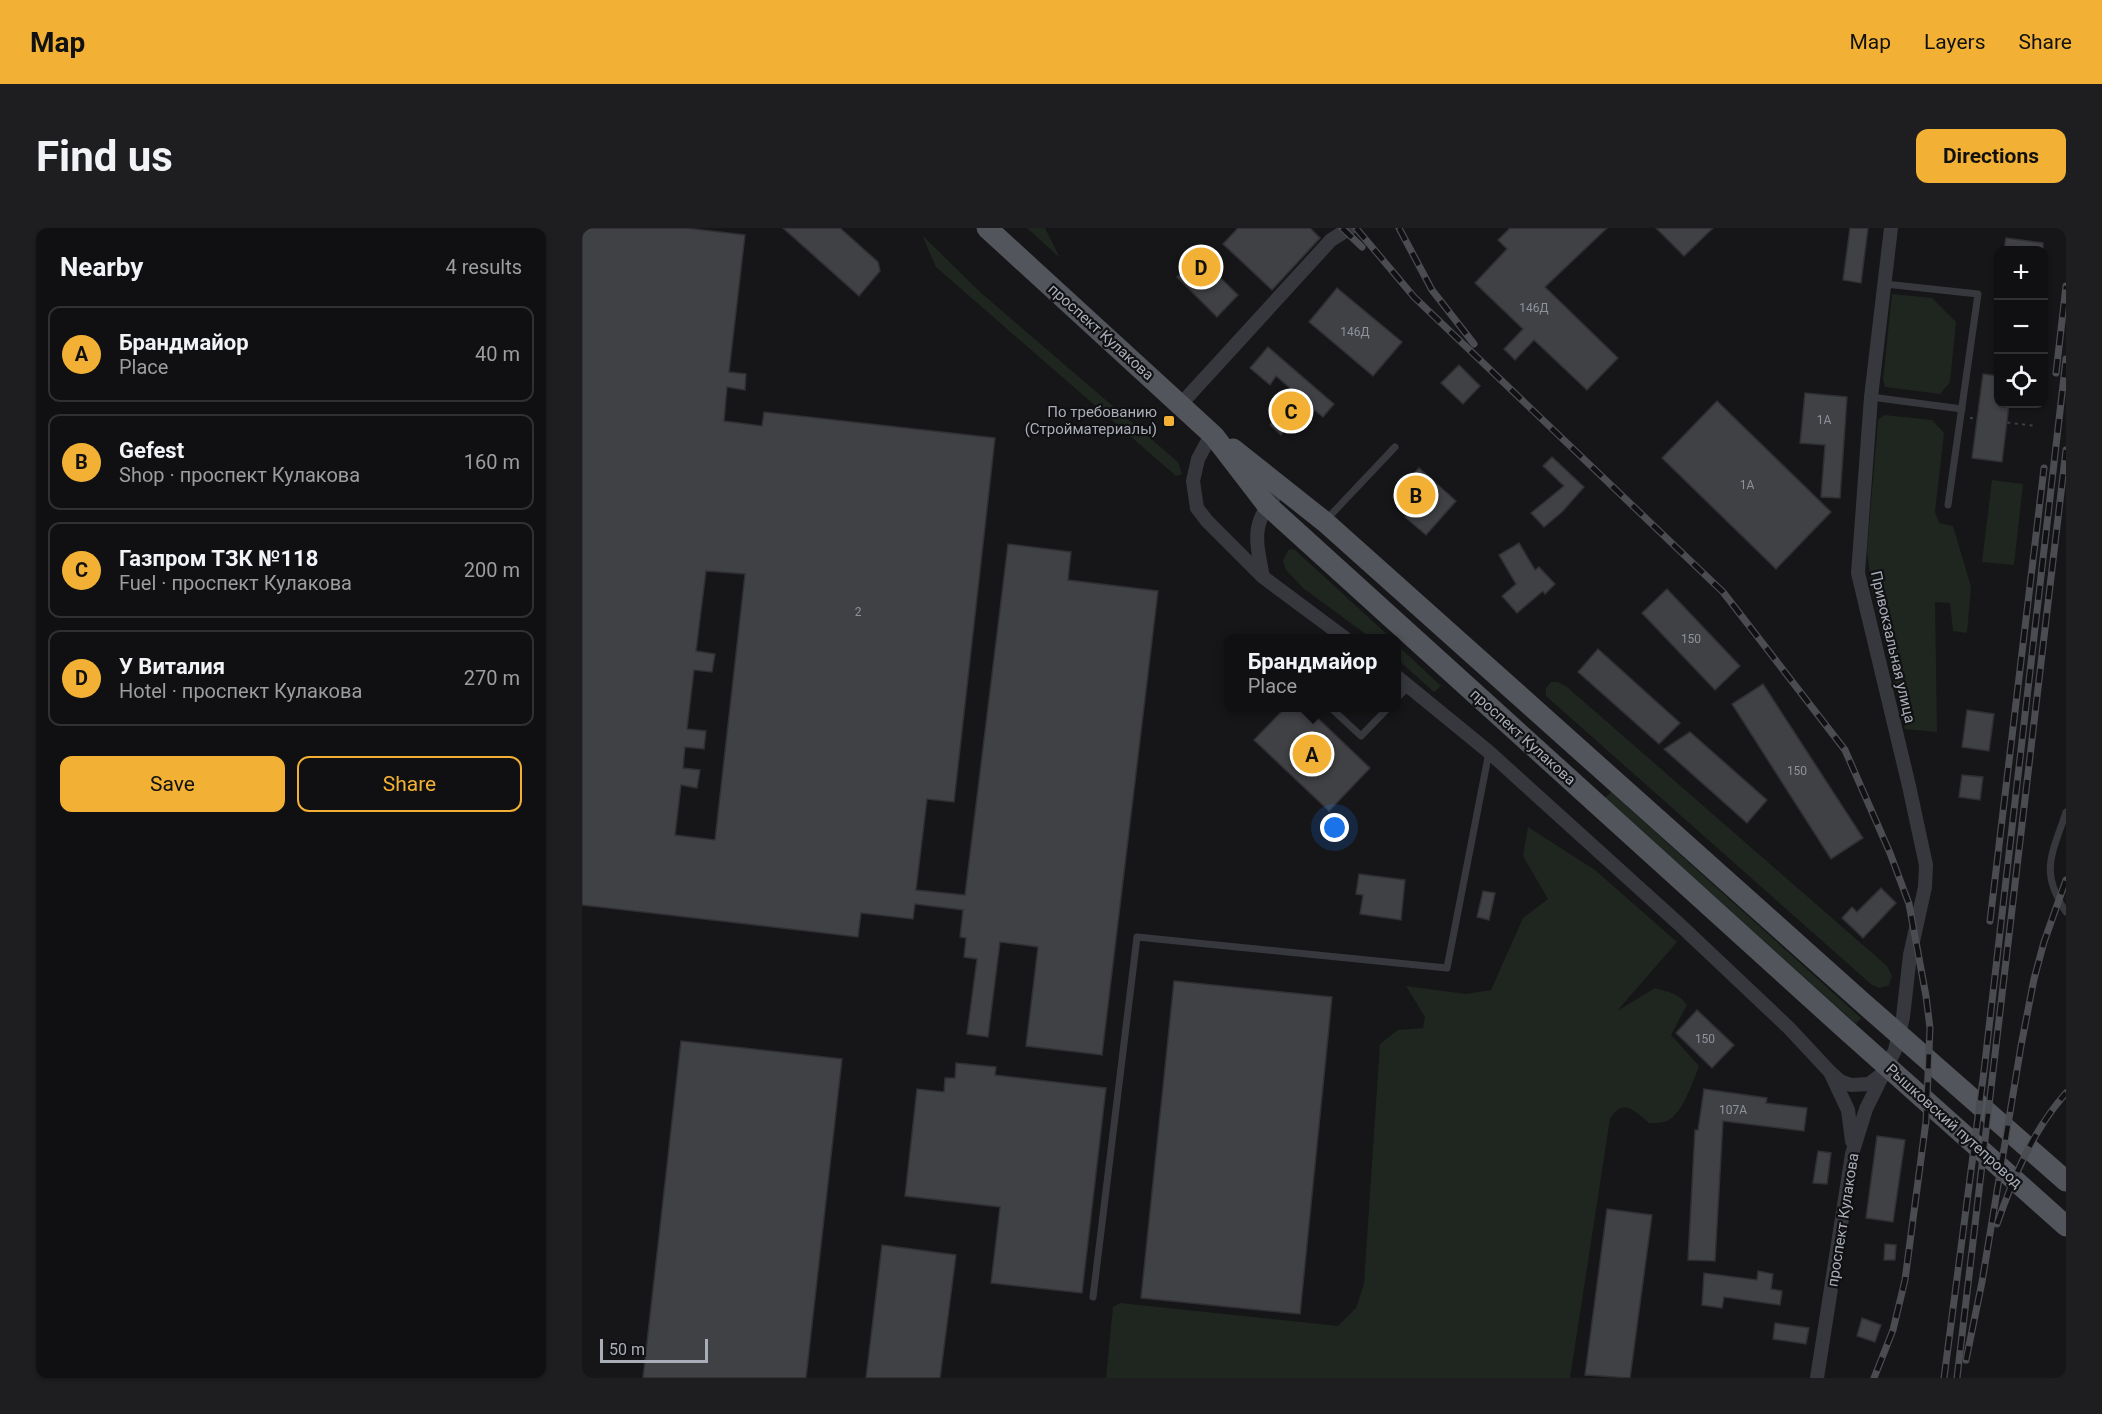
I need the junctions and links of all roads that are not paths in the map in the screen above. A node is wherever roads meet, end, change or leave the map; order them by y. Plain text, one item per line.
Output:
1 (987, 228) edge
2 (1350, 228) edge
3 (1892, 228) edge
4 (1884, 284) junction
5 (1871, 397) junction
6 (1181, 404) junction
7 (1961, 413) junction
8 (1213, 434) junction
9 (1395, 447) dead end
10 (1282, 487) junction
11 (1267, 505) junction
12 (1948, 505) dead end
13 (1325, 522) junction
14 (1263, 577) junction
15 (1338, 634) edge
16 (1401, 680) edge
17 (1409, 686) junction
18 (1401, 694) edge
19 (1335, 712) edge
20 (1384, 712) edge
21 (1489, 752) junction
22 (2066, 812) edge
23 (2066, 912) edge
24 (1843, 1027) joint
25 (1887, 1068) junction
26 (1830, 1072) junction
27 (1852, 1154) junction
28 (2066, 1181) edge
29 (2066, 1226) edge
30 (1093, 1297) dead end
31 (1817, 1378) edge

1 - 6 main road, проспект Кулакова
2 - 6 street
3 - 4 street, Привокзальная улица
4 - 5 street, Привокзальная улица
4 - 7 lane
5 - 7 lane
5 - 25 street, Привокзальная улица
6 - 8 main road, проспект Кулакова
7 - 12 lane
8 - 10 main road, проспект Кулакова
8 - 11 main road, проспект Кулакова
8 - 14 street
9 - 13 lane
10 - 11 street
10 - 13 main road, проспект Кулакова
11 - 14 street
11 - 24 main road, проспект Кулакова
13 - 28 main road, проспект Кулакова
14 - 15 street
16 - 17 street
17 - 18 lane
17 - 21 street
19 - 20 lane
21 - 26 street
21 - 30 lane
22 - 23 lane
24 - 29 main road, Рышковский путепровод
25 - 26 street
25 - 27 street, проспект Кулакова
26 - 27 street
27 - 31 street, проспект Кулакова

